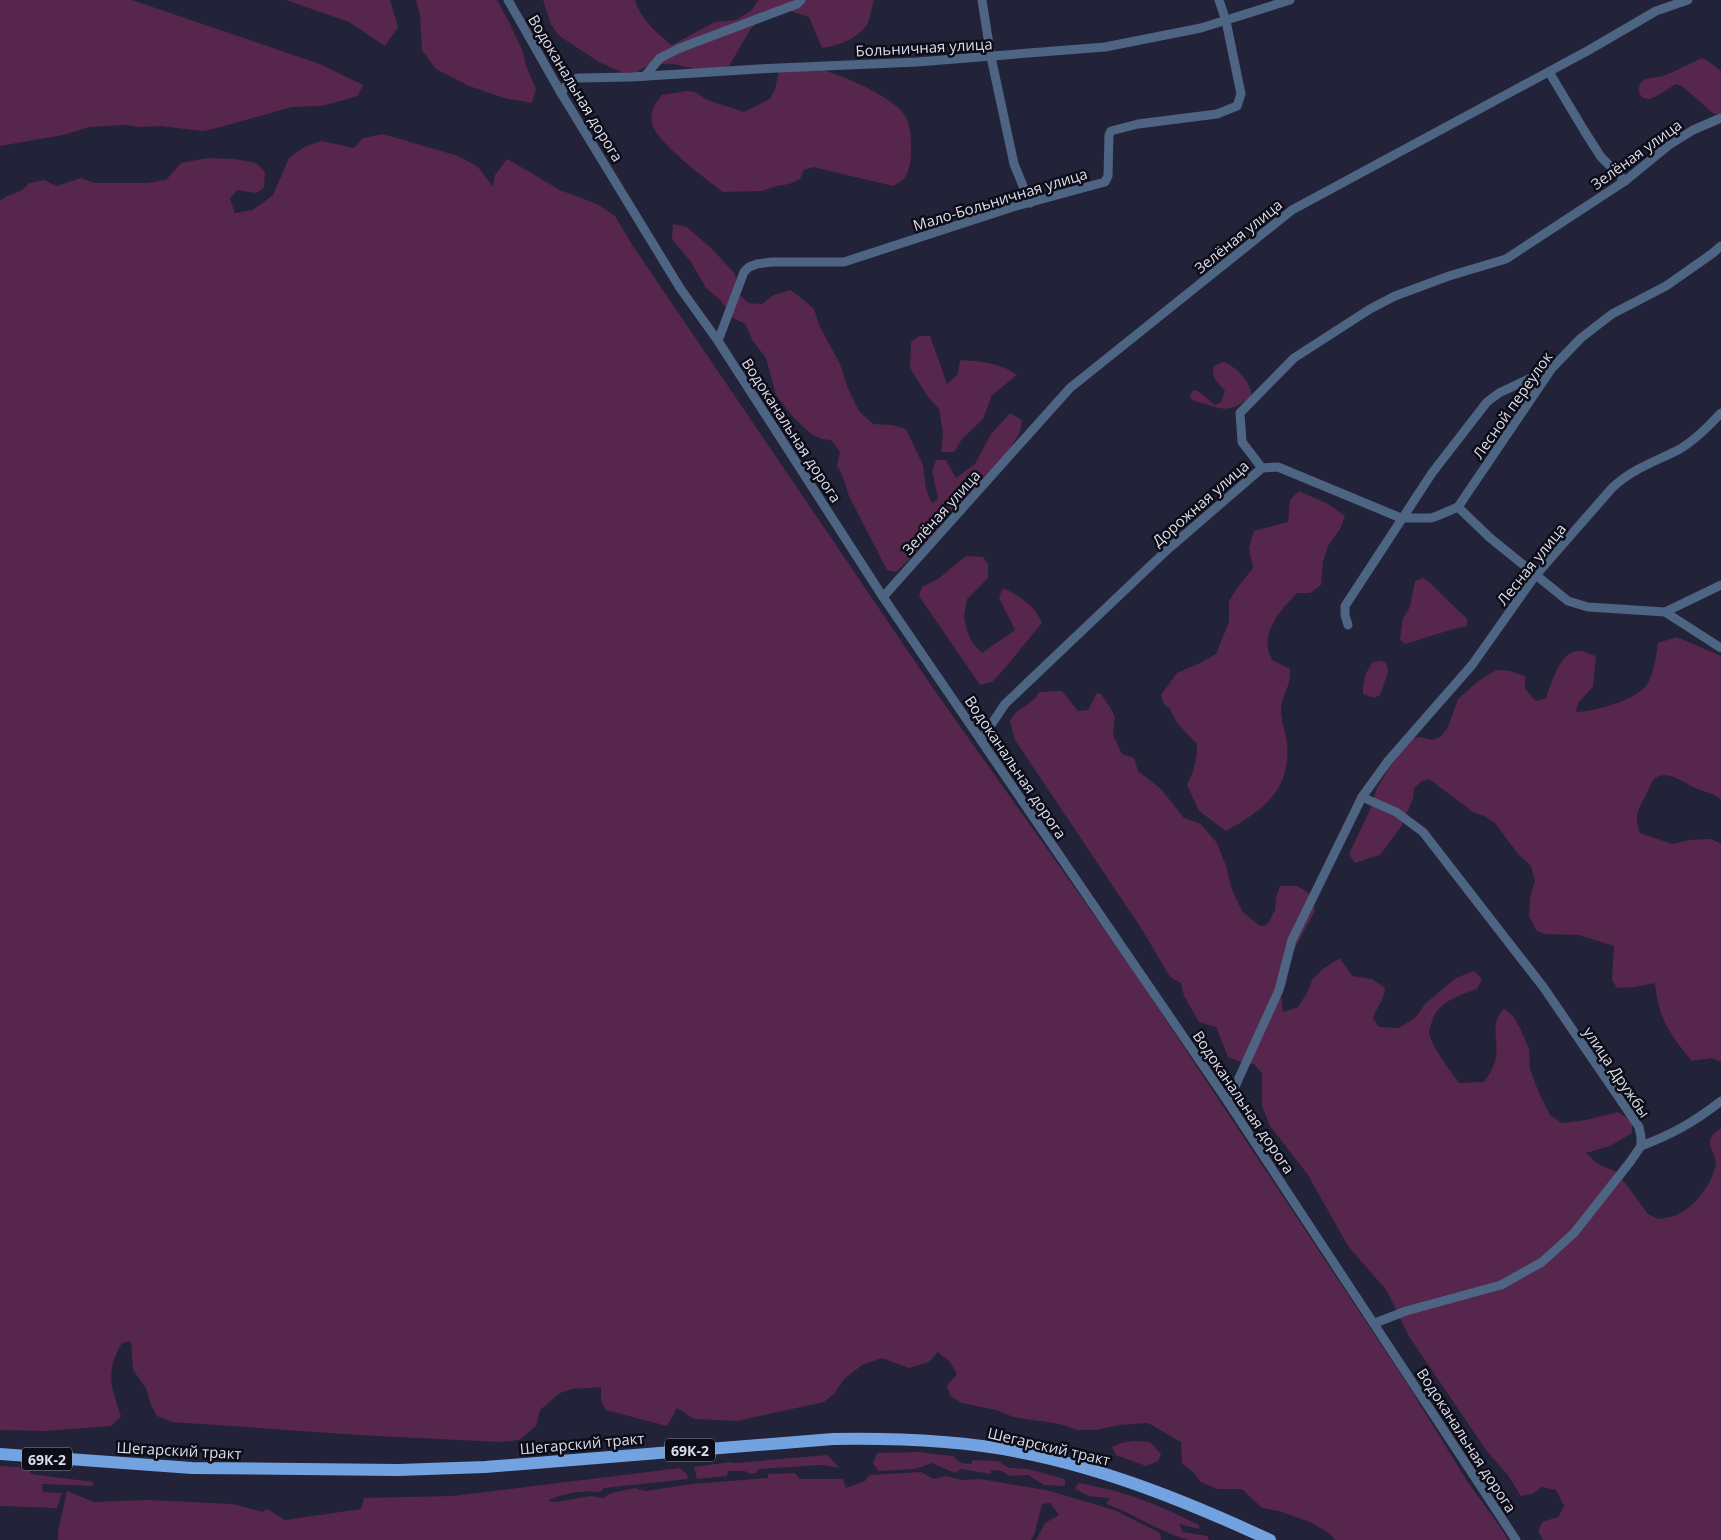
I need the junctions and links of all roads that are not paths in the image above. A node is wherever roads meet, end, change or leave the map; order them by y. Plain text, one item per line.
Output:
1 (508, 0) edge
2 (800, 0) edge
3 (982, 0) edge
4 (1220, 0) edge
5 (1290, 0) edge
6 (1688, 0) edge
7 (1226, 21) junction
8 (991, 57) junction
9 (1549, 72) junction
10 (645, 76) junction
11 (561, 93) junction
12 (1721, 118) edge
13 (1625, 182) junction
14 (1030, 203) junction
15 (1721, 246) edge
16 (718, 341) junction
17 (1552, 368) junction
18 (1721, 413) edge
19 (1262, 468) junction
20 (1458, 507) junction
21 (1402, 518) junction
22 (1535, 576) junction
23 (1721, 585) edge
24 (883, 597) junction
25 (1665, 612) junction
26 (1348, 625) dead end
27 (1721, 648) edge
28 (981, 740) junction
29 (1362, 797) junction
30 (1721, 1101) edge
31 (1228, 1102) junction
32 (1641, 1146) junction
33 (1375, 1323) junction
34 (0, 1454) edge
35 (1270, 1540) edge
36 (1516, 1540) edge

1 - 11 street, Водоканальная дорога
2 - 10 street
3 - 8 street
4 - 7 street
5 - 7 street, Больничная улица
6 - 9 street, Зелёная улица
7 - 8 street, Больничная улица
7 - 14 street, Мало-Больничная улица
8 - 10 street, Больничная улица
8 - 14 street
9 - 13 street
9 - 24 street, Зелёная улица
10 - 11 street, Больничная улица
11 - 16 street, Водоканальная дорога
12 - 13 street, Зелёная улица
13 - 19 street, Зелёная улица
14 - 16 street, Мало-Больничная улица
15 - 17 street, Лесной переулок
16 - 24 street, Водоканальная дорога
17 - 20 street, Лесной переулок
17 - 21 street
18 - 22 street, Лесная улица
19 - 21 street, Дорожная улица
19 - 28 street, Дорожная улица
20 - 21 street, Дорожная улица
20 - 22 street
21 - 26 street
22 - 25 street
22 - 29 street, Лесная улица
23 - 25 street
24 - 28 street, Водоканальная дорога
25 - 27 street
28 - 31 street, Водоканальная дорога
29 - 31 street, Лесная улица
29 - 32 street, улица Дружбы
30 - 32 street
31 - 33 street, Водоканальная дорога
32 - 33 street
33 - 36 street, Водоканальная дорога
34 - 35 main road, Шегарский тракт / 69К-2

